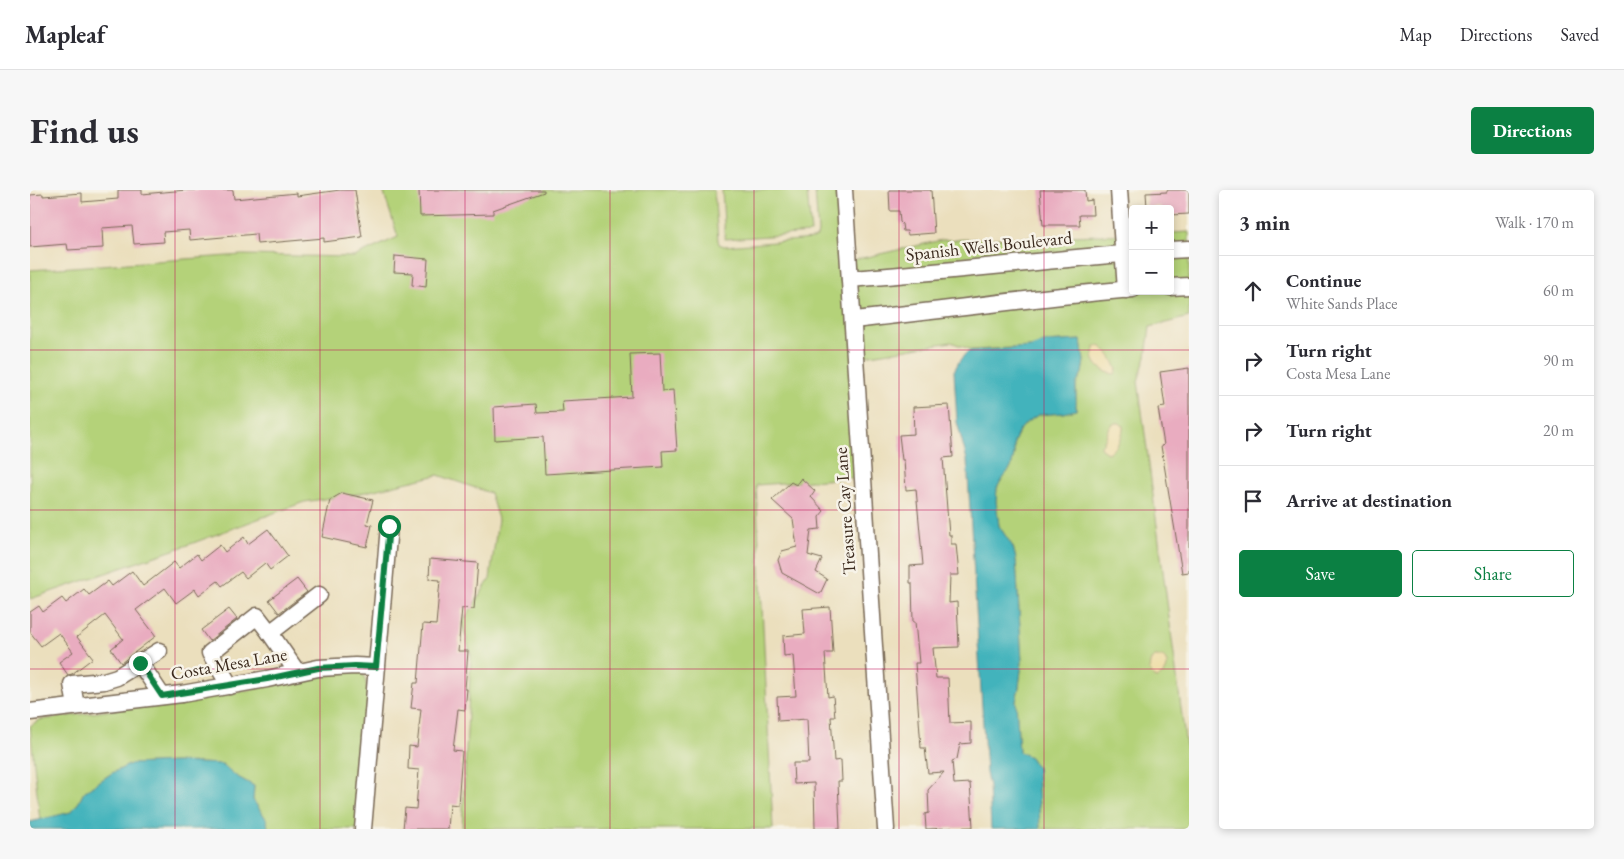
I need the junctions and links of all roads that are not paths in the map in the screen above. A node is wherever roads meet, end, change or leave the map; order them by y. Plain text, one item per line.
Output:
1 (844, 190) edge
2 (1119, 190) edge
3 (1189, 248) edge
4 (1174, 250) edge
5 (1128, 253) edge
6 (1129, 272) edge
7 (850, 279) junction
8 (1174, 286) edge
9 (1189, 286) edge
10 (1129, 290) edge
11 (853, 320) junction
12 (389, 526) dead end
13 (319, 595) dead end
14 (270, 633) junction
15 (159, 651) dead end
16 (140, 663) junction
17 (376, 667) junction
18 (297, 672) junction
19 (230, 686) junction
20 (162, 696) junction
21 (76, 706) junction
22 (30, 712) edge
23 (363, 829) edge
24 (886, 829) edge

1 - 7 street, Treasure Cay Lane
2 - 5 street
3 - 4 street
5 - 6 street
5 - 7 street, Spanish Wells Boulevard
7 - 11 street, Treasure Cay Lane
8 - 9 street
10 - 11 street
11 - 24 street, Treasure Cay Lane
12 - 17 street
13 - 14 street
14 - 18 street
14 - 19 street
15 - 16 street
16 - 20 street
16 - 21 street
17 - 18 street, Costa Mesa Lane
17 - 23 street
18 - 19 street, Costa Mesa Lane
19 - 20 street, Costa Mesa Lane
20 - 21 street, Costa Mesa Lane
21 - 22 street, Costa Mesa Lane

